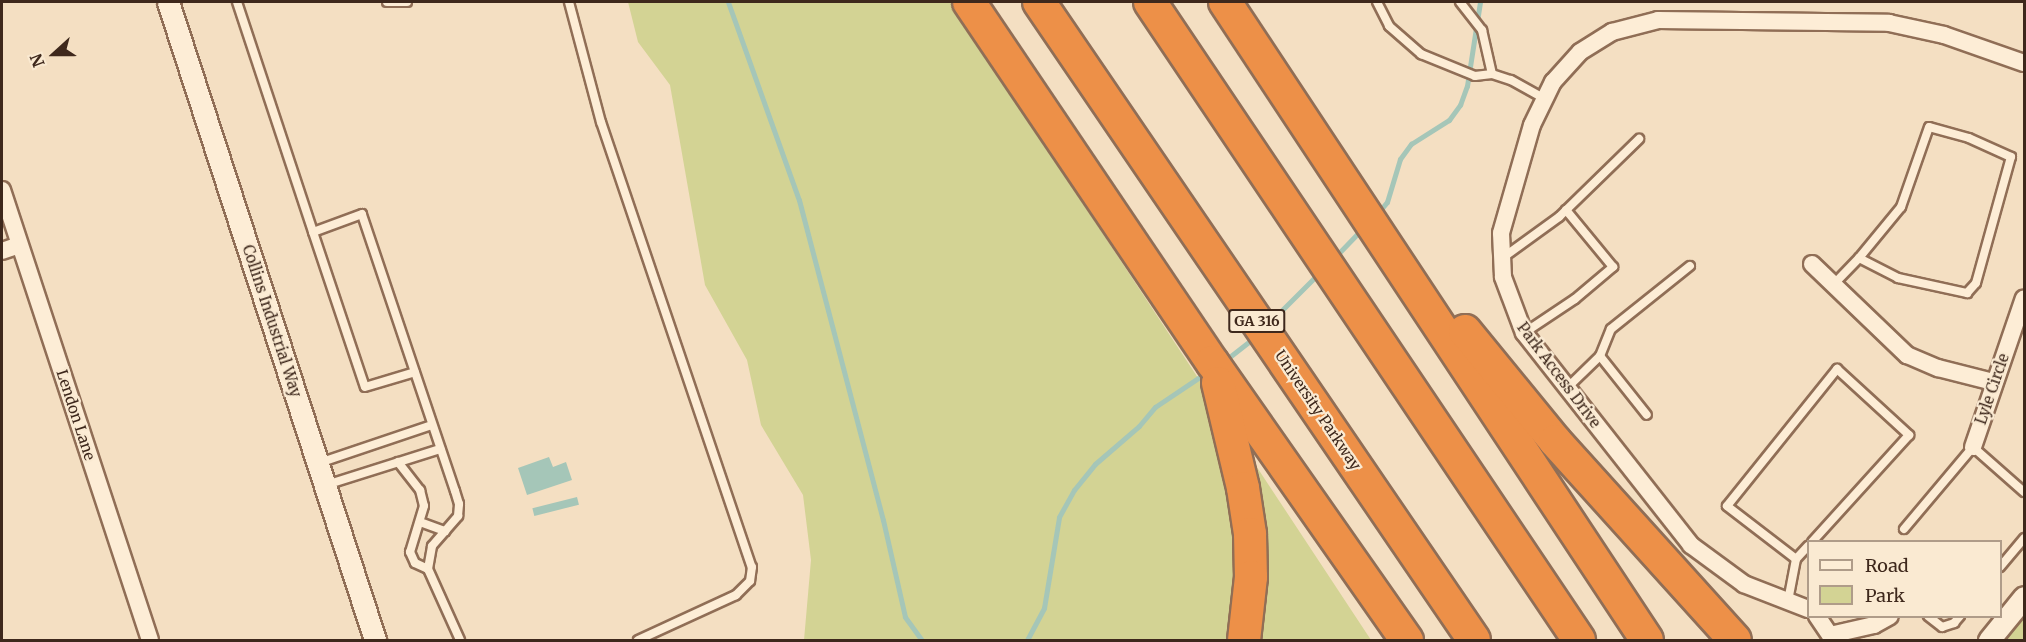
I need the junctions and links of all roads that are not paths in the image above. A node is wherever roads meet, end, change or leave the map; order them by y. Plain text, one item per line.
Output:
1 (168, 2) edge
2 (237, 2) edge
3 (387, 2) edge
4 (408, 2) edge
5 (569, 2) edge
6 (969, 2) edge
7 (1039, 2) edge
8 (1150, 2) edge
9 (1225, 2) edge
10 (1377, 2) edge
11 (1460, 2) edge
12 (2025, 63) edge
13 (1492, 74) junction
14 (1543, 98) junction
15 (1639, 140) dead end
16 (2, 190) edge
17 (1359, 199) junction
18 (1566, 210) junction
19 (313, 232) junction
20 (19, 246) junction
21 (2, 251) edge
22 (1859, 258) junction
23 (1500, 259) junction
24 (1812, 264) dead end
25 (1690, 266) dead end
26 (1833, 285) junction
27 (2025, 298) edge
28 (1524, 333) junction
29 (1600, 356) junction
30 (1212, 362) junction
31 (415, 372) junction
32 (1993, 382) junction
33 (1567, 388) junction
34 (1647, 415) dead end
35 (432, 425) junction
36 (1972, 447) junction
37 (440, 449) junction
38 (398, 462) junction
39 (318, 463) junction
40 (325, 485) junction
41 (2025, 492) edge
42 (420, 522) junction
43 (1904, 529) dead end
44 (445, 531) junction
45 (2025, 538) edge
46 (1814, 540) edge
47 (1807, 548) edge
48 (1796, 559) junction
49 (2002, 566) edge
50 (428, 569) junction
51 (2025, 597) edge
52 (1788, 601) junction
53 (1807, 608) edge
54 (1818, 618) edge
55 (1886, 618) edge
56 (1931, 618) edge
57 (1958, 618) edge
58 (150, 640) edge
59 (375, 640) edge
60 (460, 640) edge
61 (638, 640) edge
62 (1244, 640) edge
63 (1407, 640) edge
64 (1473, 640) edge
65 (1579, 640) edge
66 (1647, 640) edge
67 (1734, 640) edge
68 (1989, 640) edge

1 - 39 street, Collins Industrial Way
2 - 19 lane
3 - 4 lane
5 - 61 lane
6 - 30 highway
7 - 64 highway, University Parkway / GA 316
8 - 65 highway
9 - 17 highway
10 - 13 lane
11 - 13 lane
12 - 14 street, Park Access Drive
13 - 14 lane
14 - 23 street, Park Access Drive
15 - 18 lane
16 - 20 street, Lendon Lane
17 - 66 highway
17 - 67 highway
18 - 23 lane
18 - 28 lane
19 - 31 lane
19 - 31 lane
20 - 21 street
20 - 58 street, Lendon Lane
22 - 22 lane
22 - 26 lane
23 - 28 street, Park Access Drive
24 - 26 street
25 - 29 lane
26 - 32 street
27 - 32 street, Lyle Circle
28 - 33 street, Park Access Drive
29 - 33 lane
29 - 34 lane
30 - 62 highway
30 - 63 highway
31 - 35 lane
32 - 36 street, Lyle Circle
33 - 52 street, Park Access Drive
35 - 37 lane
35 - 39 lane
36 - 41 lane
36 - 43 lane
37 - 38 lane
37 - 44 lane
38 - 40 lane
38 - 42 lane
39 - 40 street, Collins Industrial Way
40 - 59 street, Collins Industrial Way
42 - 44 lane
42 - 50 lane
44 - 50 lane
45 - 49 lane
46 - 48 lane
47 - 48 lane
48 - 52 lane
50 - 60 lane
51 - 68 street
52 - 53 street, Park Access Drive
54 - 55 street
56 - 57 lane

